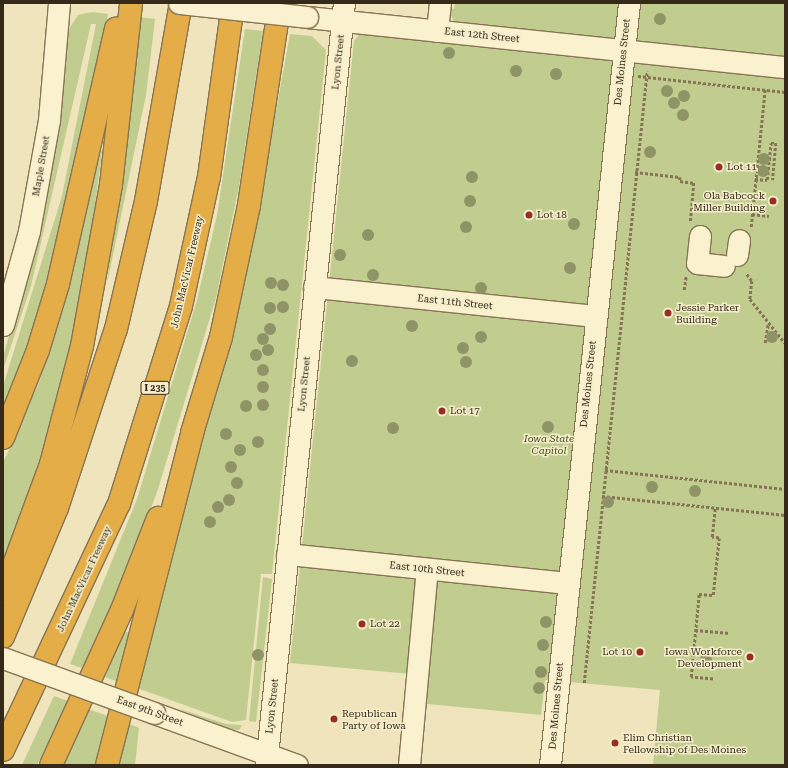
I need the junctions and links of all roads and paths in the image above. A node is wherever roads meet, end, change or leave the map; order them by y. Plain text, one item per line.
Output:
1 (59, 3) edge
2 (120, 3) edge
3 (132, 3) edge
4 (180, 3) edge
5 (233, 3) edge
6 (280, 3) edge
7 (440, 3) edge
8 (628, 3) edge
9 (343, 12) edge
10 (437, 31) junction
11 (623, 50) junction
12 (648, 64) dead end
13 (785, 67) edge
14 (632, 75) dead end
15 (646, 77) junction
16 (765, 90) junction
17 (785, 92) edge
18 (635, 172) junction
19 (755, 179) junction
20 (773, 180) dead end
21 (753, 198) junction
22 (762, 199) dead end
23 (752, 214) junction
24 (769, 216) dead end
25 (695, 231) joint
26 (738, 249) joint
27 (12, 256) edge
28 (686, 274) dead end
29 (747, 274) dead end
30 (314, 287) junction
31 (684, 290) dead end
32 (595, 316) junction
33 (768, 323) junction
34 (3, 325) edge
35 (785, 342) edge
36 (765, 343) dead end
37 (192, 433) junction
38 (3, 438) edge
39 (605, 470) junction
40 (785, 489) edge
41 (602, 496) junction
42 (715, 508) junction
43 (785, 515) edge
44 (287, 554) junction
45 (427, 569) junction
46 (567, 583) junction
47 (3, 594) edge
48 (695, 630) junction
49 (730, 633) dead end
50 (3, 637) edge
51 (3, 658) edge
52 (713, 679) dead end
53 (584, 683) dead end
54 (3, 750) edge
55 (267, 759) edge
56 (51, 765) edge
57 (107, 765) edge
58 (297, 765) edge
59 (409, 765) edge
60 (550, 765) edge

1 - 27 street, Maple Street
2 - 38 highway
3 - 47 highway
4 - 9 street, East 12th Street, bridge
4 - 50 highway
5 - 54 highway, John MacVicar Freeway / I 235
6 - 37 highway
7 - 10 street
8 - 11 street, Des Moines Street
9 - 10 street, East 12th Street
9 - 30 street, Lyon Street
10 - 11 street, East 12th Street
11 - 13 street, East 12th Street
11 - 32 street, Des Moines Street
12 - 15 path
14 - 15 path
15 - 16 path
15 - 18 path
16 - 17 path
16 - 19 path
18 - 25 path
18 - 39 path
19 - 20 path
19 - 21 path
21 - 22 path
21 - 23 path
23 - 24 path
23 - 26 path
25 - 26 street
27 - 34 street, Maple Street
28 - 31 path
29 - 33 path
30 - 32 street, East 11th Street
30 - 44 street, Lyon Street
32 - 46 street, Des Moines Street
33 - 35 path
33 - 36 path
37 - 56 highway
37 - 57 highway
39 - 40 path
39 - 41 path
41 - 42 path
41 - 53 path
42 - 43 path
42 - 48 path
44 - 45 street, East 10th Street
44 - 55 street, Lyon Street
45 - 46 street, East 10th Street
45 - 59 street
46 - 60 street, Des Moines Street
48 - 49 path
48 - 52 path
51 - 55 street, East 9th Street, bridge
55 - 58 street, East 9th Street

